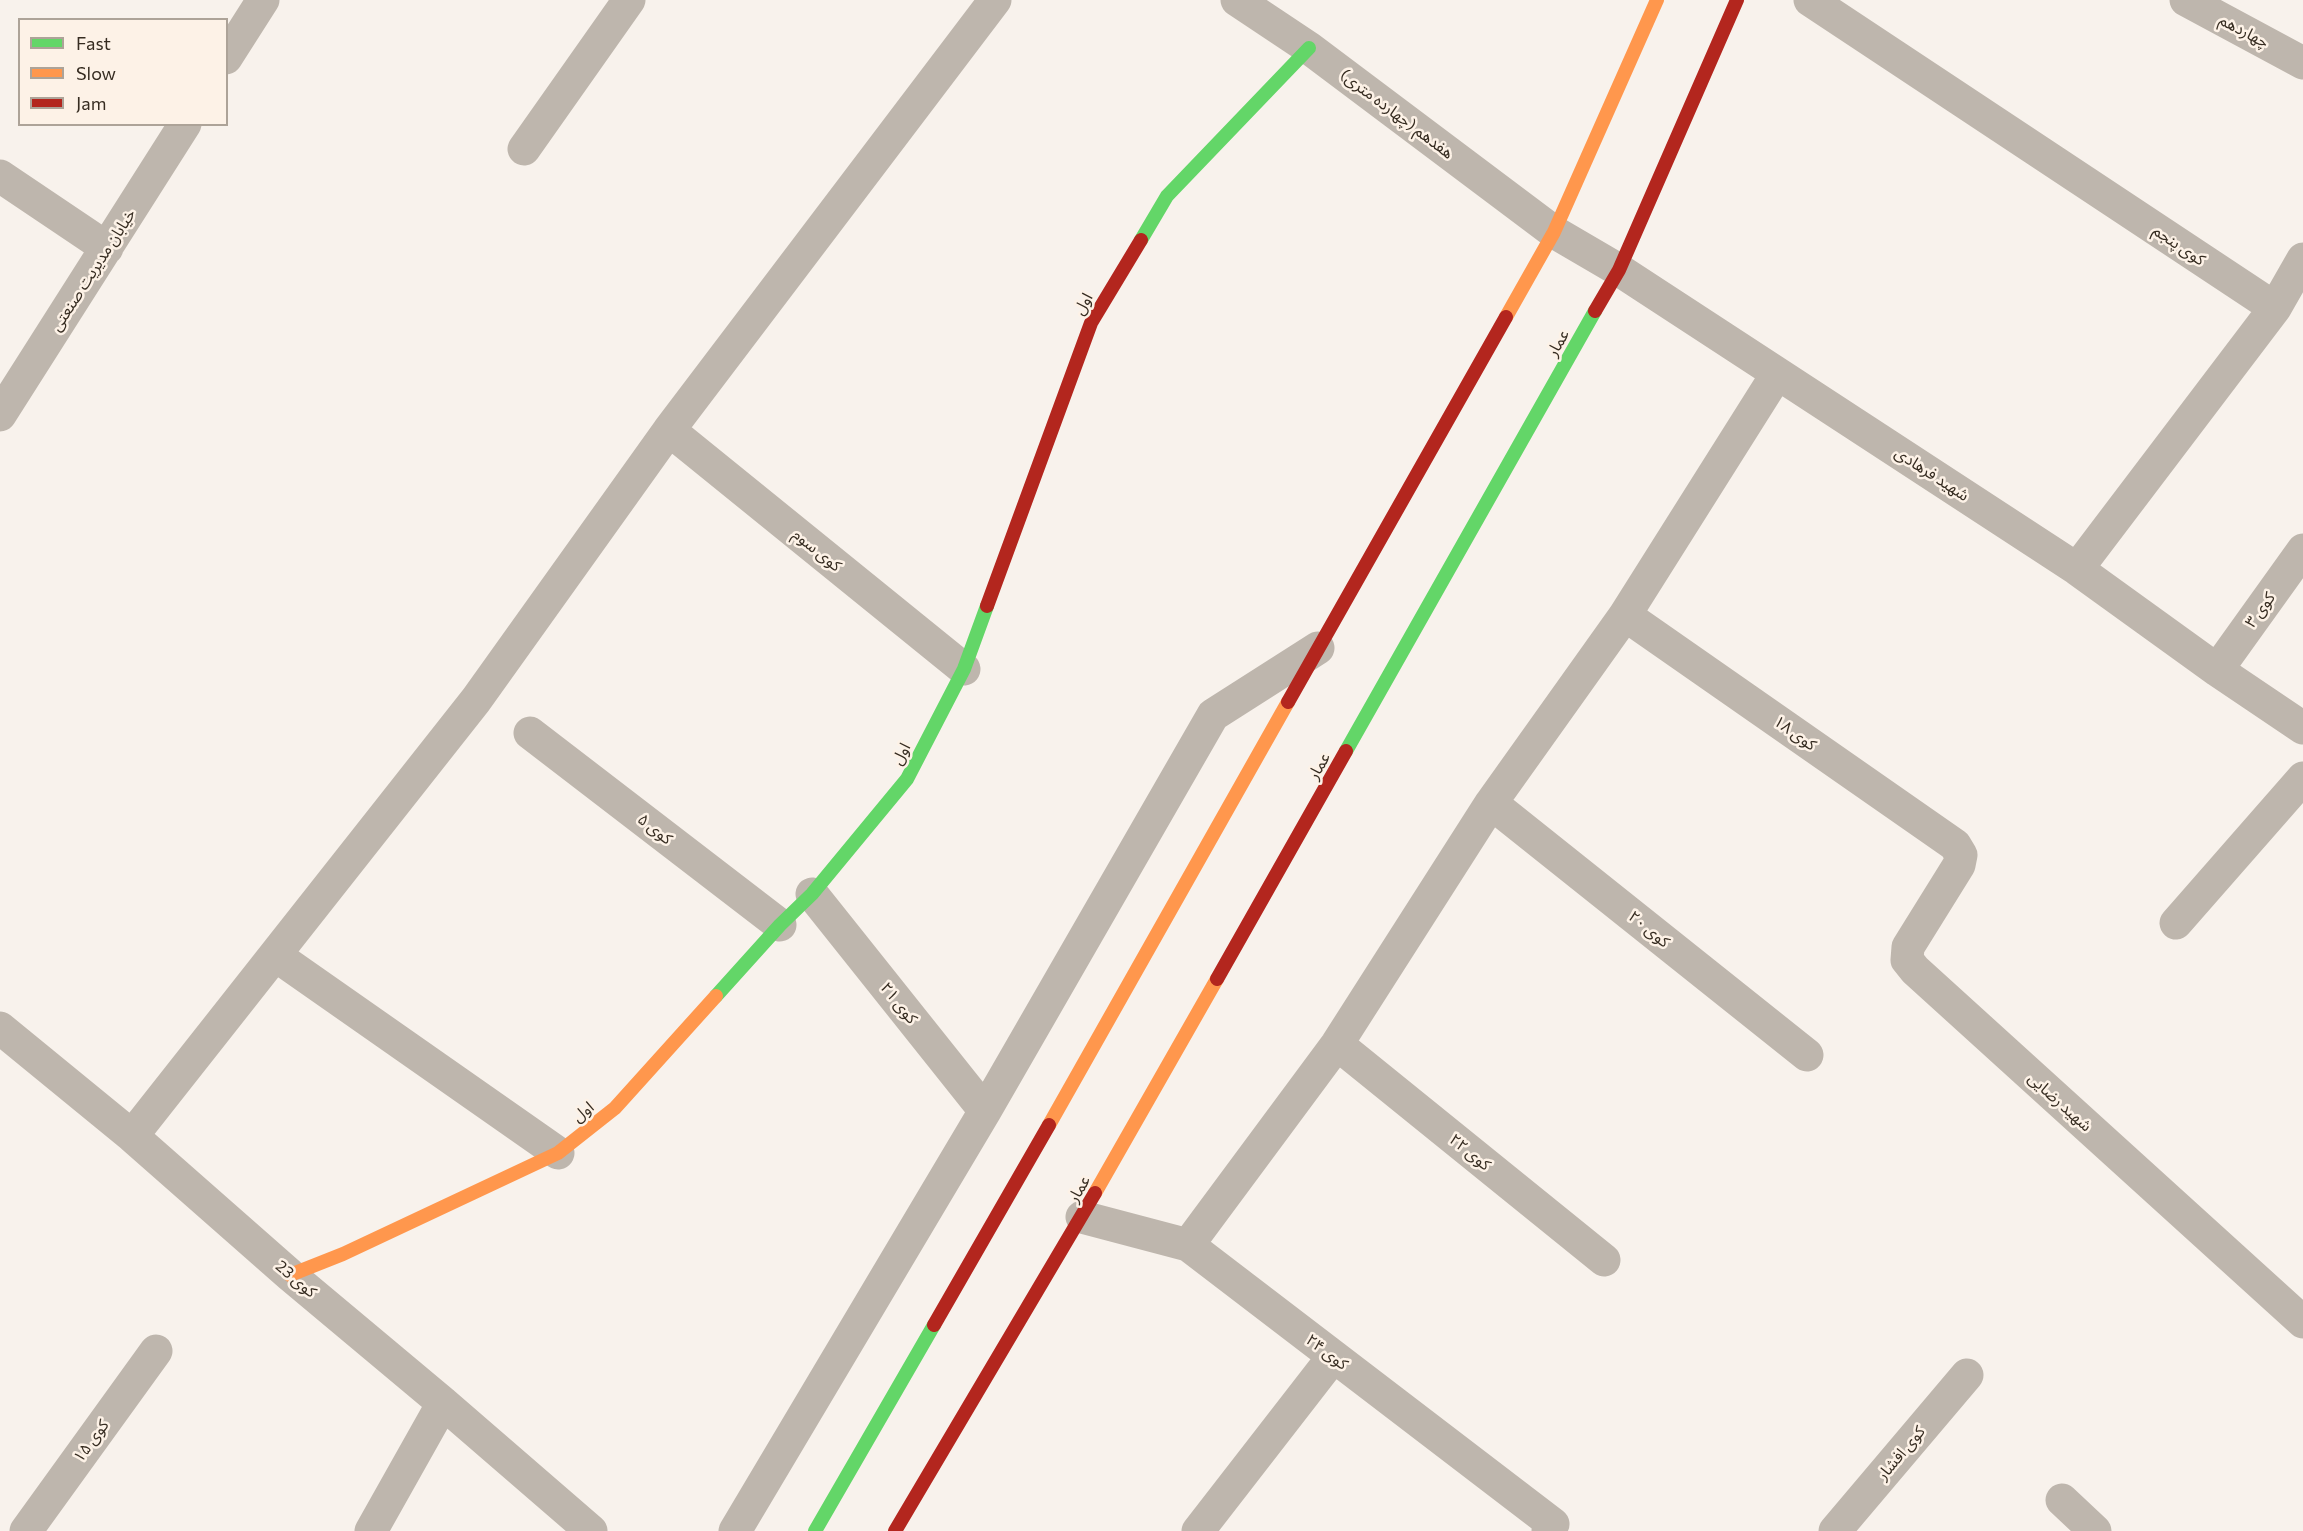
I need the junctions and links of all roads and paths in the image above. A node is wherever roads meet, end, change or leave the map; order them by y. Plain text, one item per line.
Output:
1 (263, 0) edge
2 (629, 0) edge
3 (995, 0) edge
4 (1237, 0) edge
5 (1657, 0) edge
6 (1737, 0) edge
7 (1810, 0) edge
8 (2186, 0) edge
9 (1309, 48) junction
10 (228, 55) edge
11 (2303, 63) edge
12 (184, 126) edge
13 (524, 149) dead end
14 (0, 176) edge
15 (1554, 232) junction
16 (107, 248) junction
17 (2303, 259) edge
18 (1619, 270) junction
19 (2276, 308) junction
20 (1778, 374) junction
21 (0, 415) edge
22 (669, 430) junction
23 (2303, 550) edge
24 (2077, 569) junction
25 (1625, 615) junction
26 (1318, 648) junction
27 (964, 669) junction
28 (2217, 670) junction
29 (2303, 728) edge
30 (530, 733) dead end
31 (2303, 778) edge
32 (1491, 803) junction
33 (1961, 855) joint
34 (812, 894) junction
35 (2176, 924) dead end
36 (780, 925) junction
37 (275, 955) junction
38 (0, 1028) edge
39 (1337, 1044) junction
40 (1807, 1055) dead end
41 (986, 1111) junction
42 (132, 1136) junction
43 (558, 1153) junction
44 (1082, 1217) junction
45 (1188, 1245) junction
46 (1604, 1260) dead end
47 (290, 1275) junction
48 (2303, 1322) edge
49 (156, 1351) dead end
50 (1333, 1357) junction
51 (1967, 1375) dead end
52 (443, 1402) junction
53 (2062, 1500) dead end
54 (1550, 1528) edge
55 (26, 1531) edge
56 (371, 1531) edge
57 (591, 1531) edge
58 (735, 1531) edge
59 (815, 1531) edge
60 (895, 1531) edge
61 (1198, 1531) edge
62 (1834, 1531) edge
63 (2095, 1531) edge

1 - 10 street
2 - 13 street
3 - 22 street
4 - 9 street, هفدهم (چهارده متری)
5 - 15 street
6 - 18 street, عمار
7 - 19 street, کوی پنجم
8 - 11 street, چهاردهم
9 - 15 street, هفدهم (چهارده متری)
9 - 27 street, اول
12 - 16 street, خیابان مدیریت صنعتی
14 - 16 street
15 - 18 street, شهید فرهادی
15 - 26 street
16 - 21 street, خیابان مدیریت صنعتی
17 - 19 street
18 - 20 street, شهید فرهادی
18 - 44 street, عمار
19 - 24 street
20 - 24 street, شهید فرهادی
20 - 25 street
22 - 27 street, کوی سوم
22 - 37 street
23 - 28 street, کوی ۳
24 - 28 street, شهید فرهادی
25 - 32 street
25 - 33 street, کوی ۱۸
26 - 41 street
26 - 59 street
27 - 34 street, اول
28 - 29 street, شهید فرهادی
30 - 36 street, کوی ۵
31 - 35 street
32 - 39 street
32 - 40 street, کوی ۲۰
33 - 48 street, شهید رضایی
34 - 36 street, اول
34 - 41 street, کوی ۲۱
36 - 43 street, اول
37 - 42 street
37 - 43 street
38 - 42 street, کوی 23
39 - 45 street
39 - 46 street, کوی ۲۲
41 - 58 street
42 - 47 street, کوی 23
43 - 47 street, اول
44 - 45 street, کوی ۲۴
44 - 60 street, عمار
45 - 50 street, کوی ۲۴
47 - 52 street, کوی 23
49 - 55 street, کوی ۱۵
50 - 54 street, کوی ۲۴
50 - 61 street
51 - 62 street, کوی افشار
52 - 56 street
52 - 57 street, کوی 23
53 - 63 street

